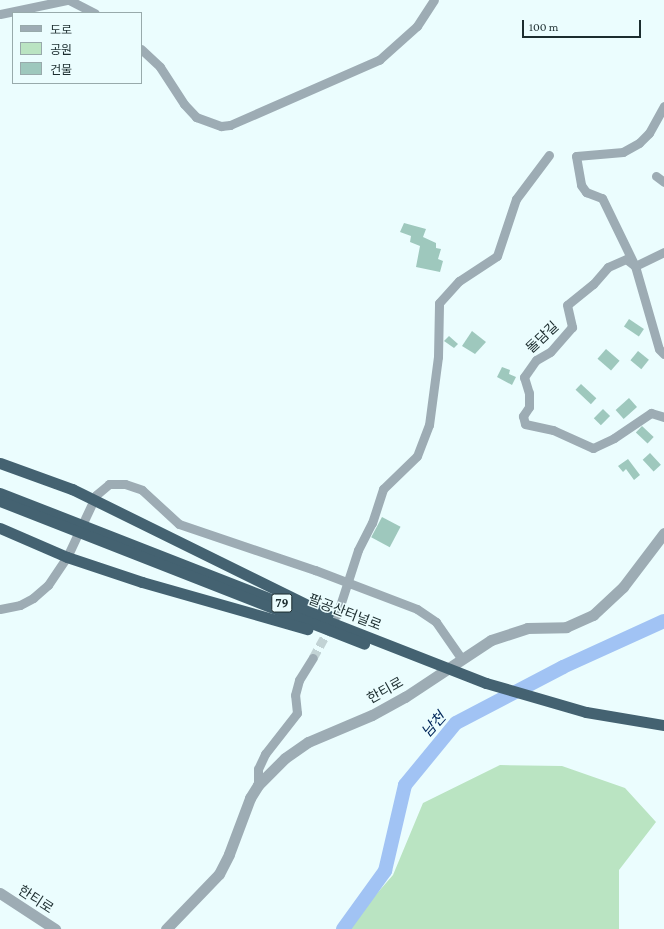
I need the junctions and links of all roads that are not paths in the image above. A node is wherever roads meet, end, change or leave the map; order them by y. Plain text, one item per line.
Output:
1 (68, 0) edge
2 (434, 0) edge
3 (81, 2) edge
4 (94, 12) edge
5 (0, 14) edge
6 (142, 50) edge
7 (664, 106) edge
8 (549, 155) dead end
9 (656, 176) dead end
10 (664, 182) edge
11 (664, 251) edge
12 (635, 266) junction
13 (664, 354) edge
14 (664, 417) edge
15 (0, 463) edge
16 (0, 493) edge
17 (93, 500) junction
18 (0, 501) edge
19 (0, 528) edge
20 (664, 533) edge
21 (144, 553) junction
22 (66, 557) junction
23 (346, 583) junction
24 (0, 609) edge
25 (337, 615) tunnel mouth
26 (378, 645) junction
27 (313, 658) tunnel mouth
28 (461, 658) junction
29 (415, 659) junction
30 (664, 725) edge
31 (664, 732) edge
32 (258, 785) junction
33 (0, 893) edge
34 (55, 929) edge
35 (166, 929) edge

1 - 3 street
1 - 5 street
2 - 6 street
3 - 4 street
7 - 12 street
8 - 23 street
9 - 10 street
11 - 12 street
12 - 13 street
12 - 14 street, 돌담길
15 - 17 highway
16 - 21 highway, 팔공산터널로 / 79
17 - 22 street
17 - 23 street
17 - 26 highway
18 - 21 highway, 팔공산터널로 / 79
19 - 22 highway
20 - 28 street, 한티로
21 - 26 highway, 팔공산터널로 / 79
22 - 24 street
22 - 26 highway
23 - 25 street
23 - 28 street
26 - 29 highway, 팔공산터널로 / 79
27 - 32 street
28 - 32 street, 한티로
29 - 30 highway, 팔공산터널로 / 79
29 - 31 highway, 팔공산터널로 / 79
32 - 35 street, 한티로
33 - 34 street, 한티로

